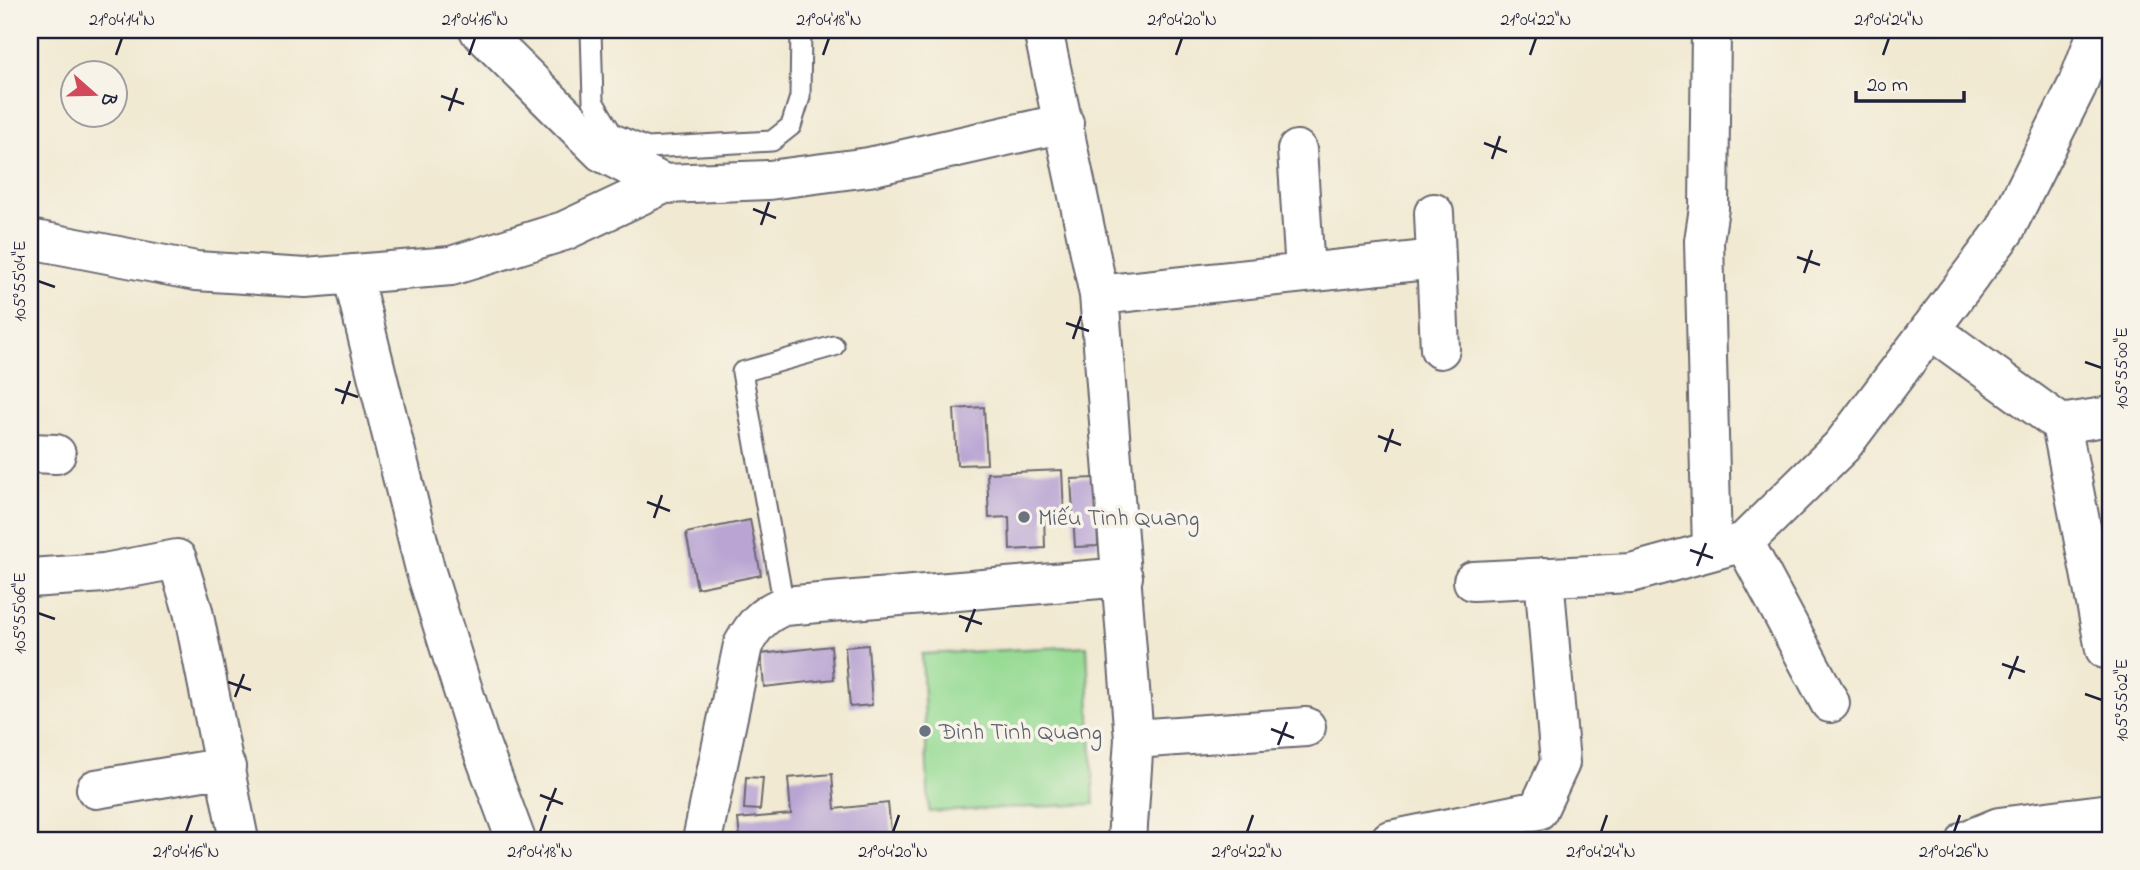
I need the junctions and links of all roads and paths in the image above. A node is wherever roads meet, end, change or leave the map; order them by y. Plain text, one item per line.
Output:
1 (479, 30) edge
2 (591, 30) edge
3 (801, 30) edge
4 (1043, 30) edge
5 (1711, 30) edge
6 (2098, 30) edge
7 (1065, 123) junction
8 (1297, 150) dead end
9 (664, 184) junction
10 (1434, 213) dead end
11 (30, 239) edge
12 (1436, 259) junction
13 (1305, 271) junction
14 (352, 274) junction
15 (1099, 295) junction
16 (1930, 329) junction
17 (834, 346) dead end
18 (1440, 349) dead end
19 (2110, 416) edge
20 (2061, 424) junction
21 (1728, 546) junction
22 (1123, 576) junction
23 (1544, 577) junction
24 (30, 578) edge
25 (1473, 581) dead end
26 (784, 606) junction
27 (2105, 649) dead end
28 (1830, 703) dead end
29 (1306, 727) dead end
30 (1134, 739) junction
31 (226, 767) junction
32 (96, 789) dead end
33 (2110, 813) edge
34 (239, 840) edge
35 (516, 840) edge
36 (702, 840) edge
37 (1127, 840) edge
38 (1390, 840) edge
39 (1966, 840) edge

1 - 9 street
2 - 3 lane
4 - 7 street
5 - 21 street
6 - 16 street
7 - 9 street
7 - 15 street
8 - 13 street
9 - 14 street
10 - 12 street
11 - 14 street
12 - 13 street
12 - 18 street
13 - 15 street
14 - 35 street
15 - 22 street
16 - 20 street
16 - 21 street
17 - 26 lane
19 - 20 street
20 - 27 street
21 - 23 street
21 - 28 street
22 - 26 street
22 - 30 street
23 - 25 street
23 - 38 street
24 - 31 street
26 - 36 street
29 - 30 street
30 - 37 street
31 - 32 street
31 - 34 street
33 - 39 street

